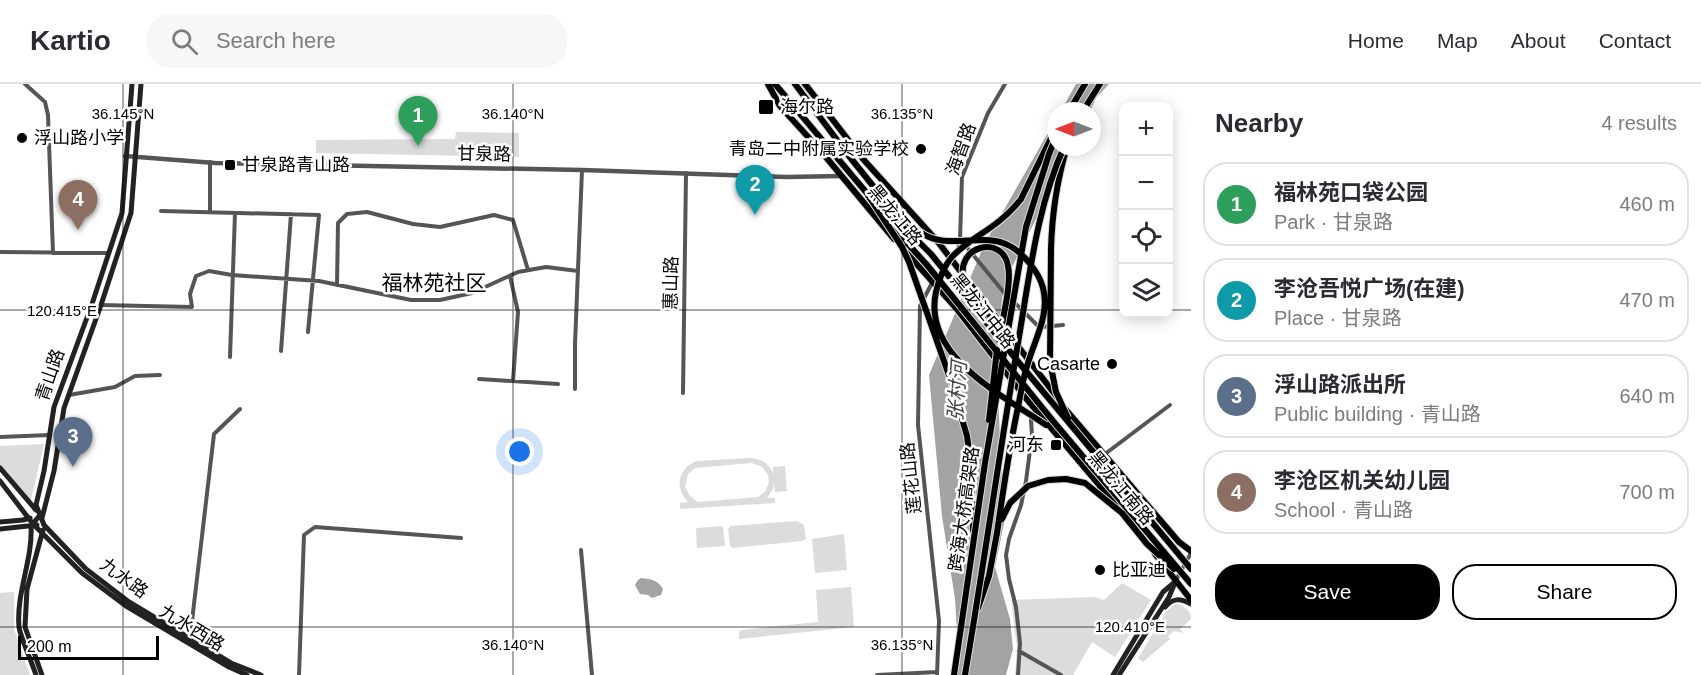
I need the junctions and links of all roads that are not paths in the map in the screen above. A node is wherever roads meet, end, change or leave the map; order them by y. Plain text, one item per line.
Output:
1 (25, 84) edge
2 (132, 84) edge
3 (141, 84) edge
4 (768, 84) edge
5 (775, 84) edge
6 (795, 84) edge
7 (805, 84) edge
8 (1005, 84) edge
9 (1100, 84) edge
10 (1083, 86) edge
11 (1074, 102) edge
12 (1089, 102) edge
13 (1047, 146) edge
14 (125, 156) junction
15 (135, 156) junction
16 (1047, 156) edge
17 (1062, 156) edge
18 (1064, 156) edge
19 (210, 162) junction
20 (582, 170) junction
21 (686, 173) junction
22 (843, 176) junction
23 (868, 195) junction
24 (884, 199) junction
25 (160, 211) dead end
26 (210, 212) junction
27 (235, 213) junction
28 (291, 214) junction
29 (960, 240) junction
30 (0, 252) edge
31 (53, 253) junction
32 (108, 253) junction
33 (953, 262) junction
34 (528, 270) junction
35 (578, 271) junction
36 (232, 275) junction
37 (510, 276) junction
38 (286, 279) junction
39 (313, 280) junction
40 (933, 282) junction
41 (337, 285) junction
42 (101, 305) junction
43 (1063, 325) dead end
44 (308, 332) dead end
45 (281, 351) dead end
46 (230, 357) dead end
47 (1020, 364) junction
48 (160, 375) dead end
49 (479, 379) dead end
50 (513, 381) junction
51 (1046, 382) joint
52 (558, 384) dead end
53 (575, 390) dead end
54 (682, 393) dead end
55 (68, 395) junction
56 (1024, 397) joint
57 (1170, 405) dead end
58 (1033, 406) junction
59 (240, 410) dead end
60 (1076, 431) junction
61 (50, 435) junction
62 (0, 437) edge
63 (1105, 454) junction
64 (985, 463) junction
65 (0, 468) edge
66 (0, 481) edge
67 (1122, 513) junction
68 (41, 517) junction
69 (29, 518) junction
70 (0, 522) edge
71 (33, 525) junction
72 (44, 525) junction
73 (0, 529) edge
74 (42, 532) junction
75 (997, 533) junction
76 (461, 538) dead end
77 (581, 550) dead end
78 (973, 551) junction
79 (1191, 552) edge
80 (1191, 569) edge
81 (1176, 581) junction
82 (1190, 583) edge
83 (1191, 602) edge
84 (1158, 611) junction
85 (975, 617) junction
86 (190, 638) junction
87 (1019, 651) junction
88 (937, 673) edge
89 (36, 675) edge
90 (42, 675) edge
91 (247, 675) edge
92 (261, 675) edge
93 (299, 675) edge
94 (592, 675) edge
95 (877, 675) edge
96 (954, 675) edge
97 (965, 675) edge
98 (1018, 675) edge
99 (1061, 675) edge
100 (1113, 675) edge
101 (1119, 675) edge

1 - 31 street
2 - 14 main road, 青山路
3 - 15 main road, 青山路
4 - 22 highway, 黑龙江路
5 - 23 highway, 黑龙江中路
6 - 24 highway, 黑龙江中路
7 - 33 highway, 黑龙江中路
8 - 29 street, 海智路
9 - 12 highway
10 - 11 highway
13 - 67 highway, bridge
14 - 15 street, 甘泉路
14 - 32 main road, 青山路
15 - 19 street, 甘泉路
15 - 42 main road, 青山路
16 - 64 highway, 跨海大桥高架路, bridge
17 - 85 highway, 跨海大桥高架路, bridge
18 - 60 highway, bridge
19 - 20 street, 甘泉路
19 - 26 street
20 - 21 street, 甘泉路
20 - 35 street
21 - 22 street, 甘泉路
21 - 54 street, 惠山路
22 - 40 highway, 黑龙江路
23 - 78 highway, bridge
23 - 82 highway, 黑龙江中路, bridge
24 - 47 highway, 黑龙江中路, bridge
24 - 75 highway, bridge
25 - 26 street
26 - 27 street
27 - 28 street
27 - 36 street
28 - 38 street
28 - 39 street
29 - 33 street, 海智路
29 - 43 street, bridge
30 - 31 street
31 - 32 street
32 - 61 main road, 青山路
33 - 40 street, 莲花山路
33 - 51 highway, 黑龙江中路, bridge
34 - 35 street
34 - 37 street
34 - 41 street
35 - 53 street
36 - 38 street
36 - 42 street
36 - 46 street
37 - 41 street
37 - 50 street
38 - 39 street
38 - 45 street
39 - 41 street
39 - 44 street
40 - 56 highway, 黑龙江中路, bridge
40 - 88 street, 莲花山路
42 - 55 main road, 青山路
47 - 60 highway, 黑龙江中路, bridge
47 - 64 highway, bridge
48 - 55 street
49 - 50 street
50 - 52 street
51 - 63 highway, 黑龙江南路
55 - 68 main road, 青山路
56 - 58 highway, 黑龙江南路
57 - 63 street
58 - 81 highway, 黑龙江南路
58 - 87 street
59 - 86 street
60 - 80 highway, 黑龙江中路, bridge
61 - 62 street
61 - 68 main road, 青山路
63 - 79 highway, 黑龙江南路
64 - 78 highway, 跨海大桥高架路, bridge
65 - 68 main road, 九水路
66 - 69 main road
67 - 75 highway, bridge
67 - 82 highway, bridge
68 - 69 main road
68 - 71 main road, 青山路
68 - 72 main road, 九水路
69 - 70 main road
69 - 71 main road
71 - 72 main road
71 - 73 main road
71 - 74 main road
71 - 89 main road
72 - 74 main road
72 - 86 main road, 九水路
74 - 90 main road
74 - 91 main road, 九水西路
75 - 85 highway, bridge
76 - 93 street
77 - 94 street
78 - 96 highway, 跨海大桥高架路, bridge
79 - 81 street
81 - 83 highway, 黑龙江南路
81 - 84 main road
81 - 100 main road
83 - 84 main road
84 - 101 main road
85 - 97 highway, 跨海大桥高架路, bridge
86 - 92 main road, 九水路
87 - 98 street
87 - 99 street
88 - 95 street

